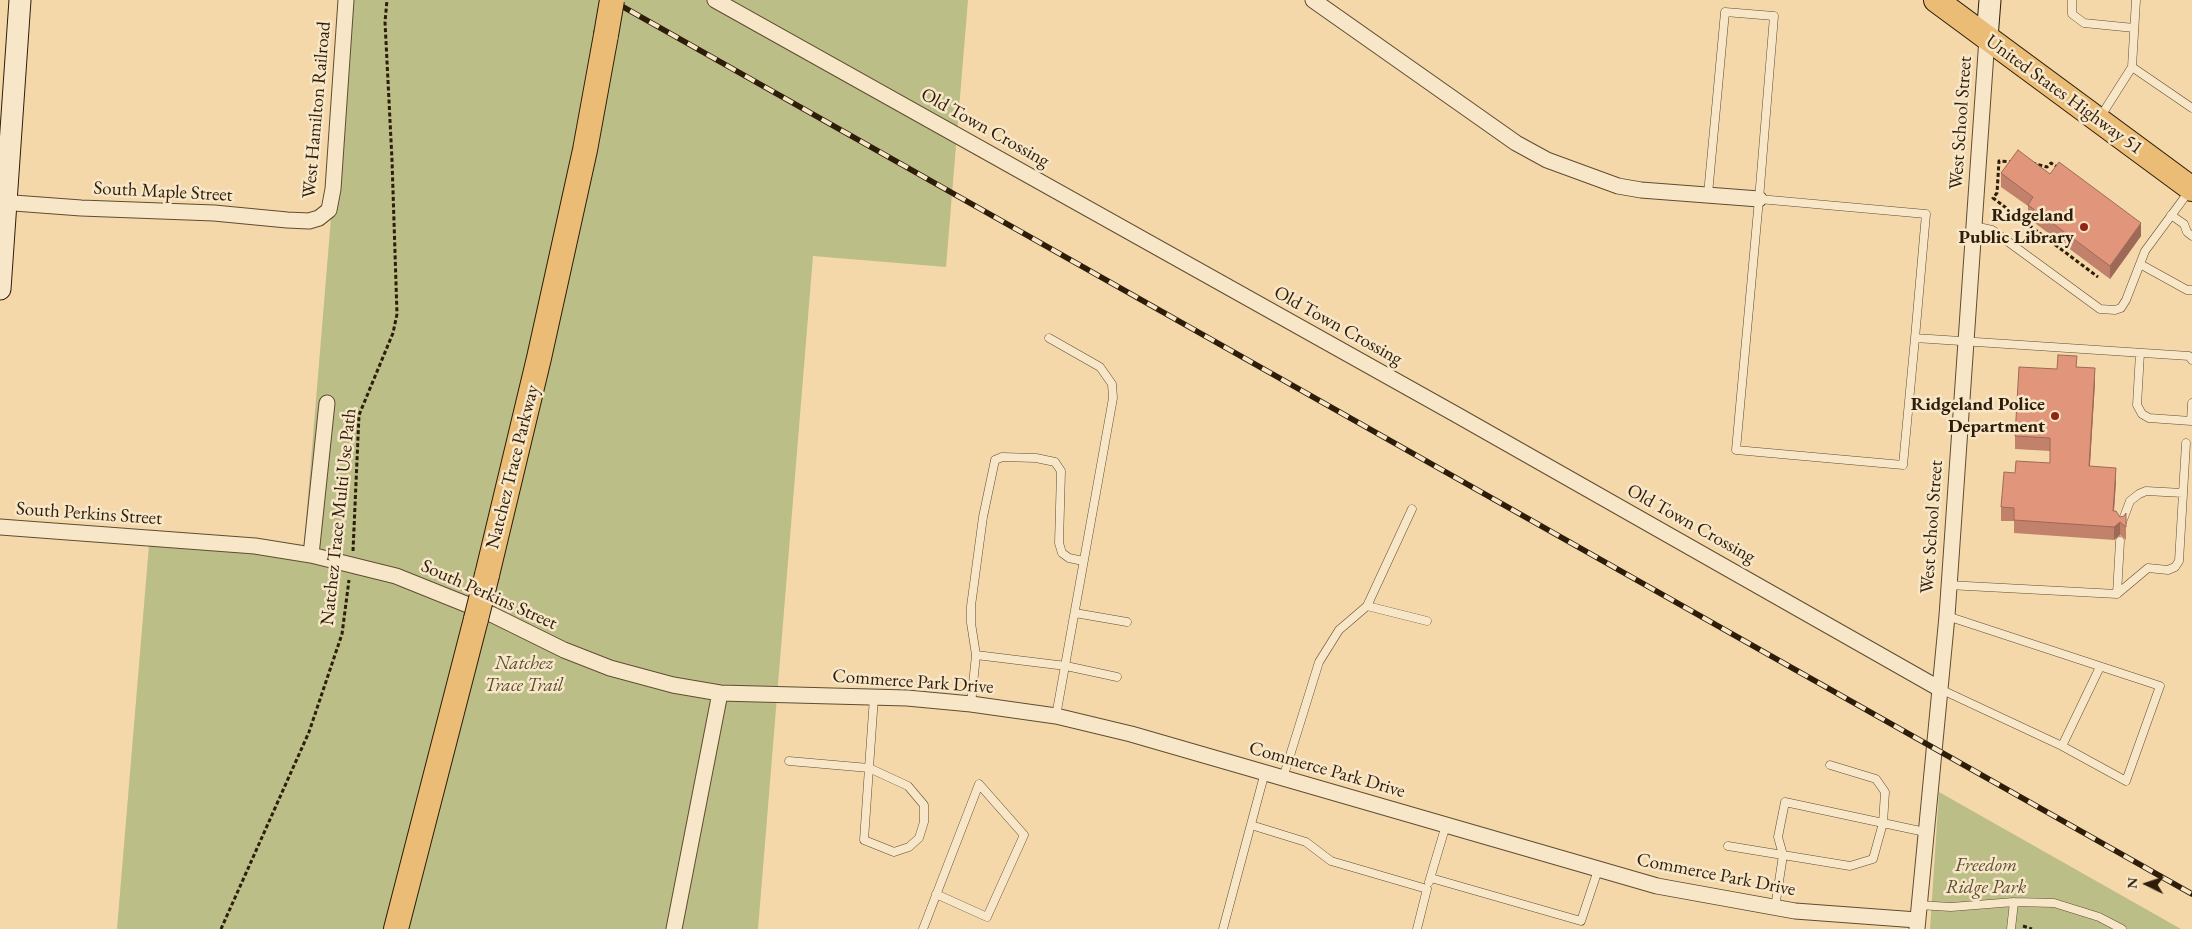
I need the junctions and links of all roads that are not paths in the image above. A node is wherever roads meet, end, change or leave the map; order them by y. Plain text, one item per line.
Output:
1 (20, 0) edge
2 (346, 0) edge
3 (612, 0) edge
4 (715, 0) edge
5 (1313, 0) edge
6 (1936, 0) edge
7 (1990, 0) edge
8 (2072, 0) edge
9 (2136, 0) edge
10 (2134, 28) junction
11 (1987, 38) junction
12 (2132, 67) junction
13 (2192, 108) edge
14 (2098, 120) junction
15 (2191, 189) edge
16 (1708, 194) junction
17 (1759, 199) junction
18 (3, 202) edge
19 (2171, 215) junction
20 (319, 218) joint
21 (1974, 226) junction
22 (2192, 236) edge
23 (2140, 264) junction
24 (0, 289) edge
25 (2192, 290) edge
26 (1050, 338) dead end
27 (1915, 338) junction
28 (1966, 342) junction
29 (2140, 353) junction
30 (2192, 360) edge
31 (327, 403) dead end
32 (2192, 403) edge
33 (2186, 443) dead end
34 (2183, 493) junction
35 (1412, 509) dead end
36 (2122, 525) edge
37 (0, 527) edge
38 (2120, 540) edge
39 (311, 555) junction
40 (1083, 562) junction
41 (1948, 585) junction
42 (2117, 594) junction
43 (1367, 606) junction
44 (1074, 613) junction
45 (1947, 616) junction
46 (1127, 622) dead end
47 (1427, 622) dead end
48 (976, 654) junction
49 (1066, 666) junction
50 (2100, 667) junction
51 (1117, 677) dead end
52 (1940, 688) junction
53 (720, 693) junction
54 (874, 697) junction
55 (971, 704) junction
56 (1056, 716) junction
57 (2062, 746) junction
58 (789, 761) dead end
59 (1830, 765) dead end
60 (869, 768) junction
61 (1265, 772) junction
62 (1283, 778) junction
63 (1883, 823) junction
64 (1251, 825) junction
65 (1446, 825) junction
66 (1925, 832) junction
67 (1728, 846) dead end
68 (1783, 855) junction
69 (1598, 870) junction
70 (1430, 878) junction
71 (1427, 889) junction
72 (936, 894) junction
73 (2014, 902) junction
74 (1775, 908) junction
75 (1917, 918) edge
76 (1582, 921) junction
77 (396, 929) edge
78 (674, 929) edge
79 (923, 929) edge
80 (1223, 929) edge
81 (1417, 929) edge
82 (1578, 929) edge
83 (2011, 929) edge
84 (2122, 929) edge

1 - 18 main road
2 - 20 street, West Hamilton Railroad
3 - 77 main road, Natchez Trace Parkway, bridge
4 - 52 street, Old Town Crossing
5 - 16 street
6 - 11 main road, United States Highway 51
7 - 11 main road
8 - 10 lane
9 - 10 lane
10 - 12 lane
11 - 14 main road, United States Highway 51
11 - 21 street, West School Street
12 - 13 lane
12 - 14 lane
14 - 15 main road, United States Highway 51
15 - 19 lane
16 - 17 street
16 - 17 lane
17 - 27 lane
17 - 27 lane
18 - 20 street, South Maple Street
18 - 24 main road
19 - 22 lane
19 - 23 lane
21 - 23 lane
21 - 28 street, West School Street
23 - 25 lane
26 - 40 lane
27 - 28 lane
28 - 29 lane
28 - 41 street, West School Street
29 - 30 lane
29 - 32 lane
31 - 39 street
33 - 34 lane
34 - 36 lane
34 - 42 lane
35 - 43 lane
37 - 39 street, South Perkins Street
38 - 42 lane
39 - 53 street, South Perkins Street
40 - 44 lane
40 - 48 lane
41 - 42 lane
41 - 45 street, West School Street
43 - 47 lane
43 - 62 lane
44 - 46 lane
44 - 49 lane
45 - 50 lane
45 - 52 street, West School Street
48 - 49 lane
48 - 55 lane
49 - 51 lane
49 - 56 lane
50 - 57 lane
50 - 57 lane
52 - 57 lane
52 - 66 street, West School Street
53 - 54 street, Commerce Park Drive
53 - 78 street
54 - 55 street, Commerce Park Drive
54 - 60 lane
55 - 56 street, Commerce Park Drive
56 - 61 street, Commerce Park Drive
58 - 60 lane
59 - 63 lane
60 - 60 lane
61 - 62 street, Commerce Park Drive
61 - 64 lane
62 - 65 street, Commerce Park Drive
63 - 66 lane
63 - 68 lane
63 - 68 lane
64 - 71 lane
64 - 80 lane
65 - 69 street, Commerce Park Drive
65 - 70 lane
66 - 75 street, West School Street
67 - 68 lane
68 - 74 lane
69 - 74 street, Commerce Park Drive
69 - 76 lane
70 - 71 lane
70 - 76 lane
71 - 81 lane
72 - 72 lane
72 - 79 lane
73 - 75 lane
73 - 83 lane
73 - 84 lane
74 - 75 street, Commerce Park Drive
76 - 82 lane

